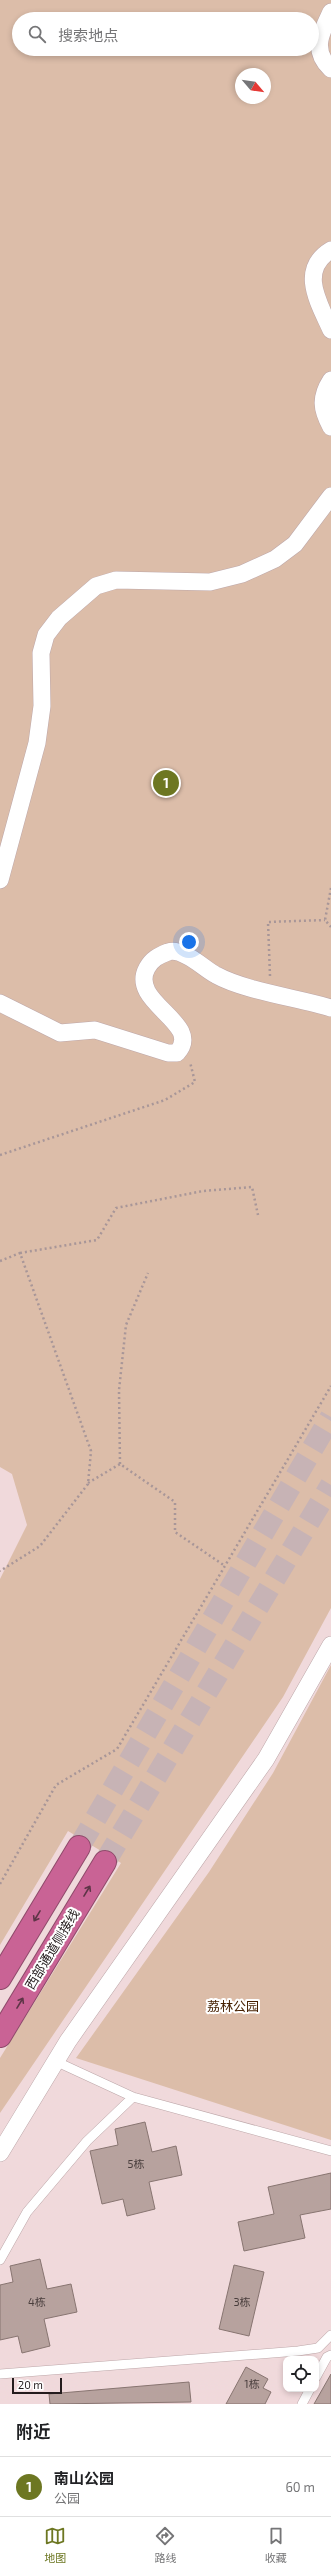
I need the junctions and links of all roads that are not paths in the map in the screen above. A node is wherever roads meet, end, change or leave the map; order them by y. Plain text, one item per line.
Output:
1 (331, 12) edge
2 (319, 37) edge
3 (319, 50) edge
4 (331, 69) edge
5 (331, 250) edge
6 (331, 330) edge
7 (331, 380) edge
8 (331, 427) edge
9 (331, 496) edge
10 (0, 880) edge
11 (0, 1003) edge
12 (331, 1008) edge
13 (331, 1644) edge
14 (79, 1847) tunnel mouth
15 (105, 1862) tunnel mouth
16 (0, 1978) edge
17 (0, 2036) edge
18 (55, 2061) junction
19 (133, 2097) junction
20 (331, 2151) edge
21 (0, 2153) edge
22 (0, 2260) edge
23 (331, 2335) edge
24 (331, 2355) edge
25 (319, 2372) edge
26 (0, 2374) edge
27 (308, 2392) edge
28 (302, 2404) edge

1 - 2 street
3 - 4 street
5 - 6 street
7 - 8 street
9 - 10 street
11 - 12 street
13 - 18 street
14 -> 16 highway
17 -> 15 highway, 西部通道侧接线
18 - 19 lane
18 - 21 street
19 - 20 lane
19 - 22 lane
23 - 26 lane
24 - 25 lane
27 - 28 lane

